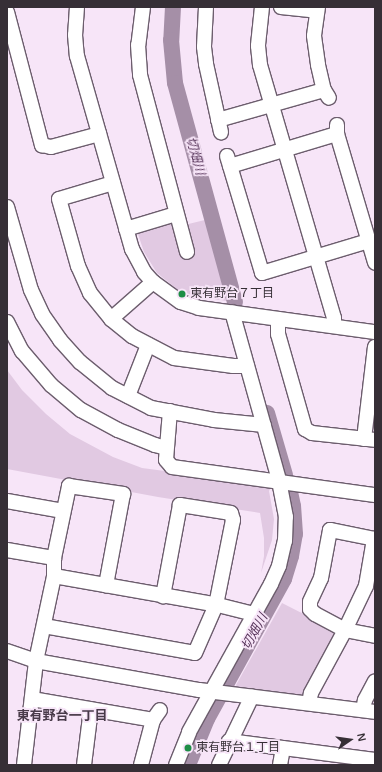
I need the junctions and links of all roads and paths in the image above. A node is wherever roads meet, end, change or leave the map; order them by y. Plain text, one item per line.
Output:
1 (77, 7) edge
2 (142, 7) edge
3 (206, 7) edge
4 (262, 7) edge
5 (281, 7) edge
6 (318, 9) edge
7 (7, 12) edge
8 (272, 105) junction
9 (99, 134) junction
10 (285, 149) junction
11 (113, 183) junction
12 (176, 214) junction
13 (8, 216) edge
14 (126, 229) junction
15 (369, 241) junction
16 (187, 252) dead end
17 (316, 257) junction
18 (375, 262) edge
19 (153, 282) junction
20 (232, 312) junction
21 (111, 319) junction
22 (278, 319) junction
23 (7, 322) edge
24 (334, 326) junction
25 (375, 332) edge
26 (148, 345) junction
27 (375, 347) edge
28 (247, 366) junction
29 (128, 396) junction
30 (170, 412) junction
31 (264, 425) junction
32 (370, 440) edge
33 (166, 448) junction
34 (279, 480) junction
35 (375, 495) edge
36 (7, 501) edge
37 (63, 511) junction
38 (374, 539) edge
39 (7, 550) edge
40 (54, 558) junction
41 (54, 576) junction
42 (106, 586) junction
43 (370, 587) edge
44 (163, 596) junction
45 (216, 605) junction
46 (256, 614) junction
47 (44, 626) junction
48 (345, 630) junction
49 (375, 636) edge
50 (7, 651) edge
51 (36, 661) junction
52 (375, 681) edge
53 (211, 691) junction
54 (252, 696) junction
55 (32, 699) junction
56 (309, 704) junction
57 (91, 709) junction
58 (369, 711) edge
59 (229, 741) junction
60 (283, 748) junction
61 (337, 760) edge
62 (375, 760) edge
63 (24, 765) edge
64 (84, 765) edge
65 (141, 765) edge
66 (176, 765) edge
67 (219, 765) edge
68 (280, 765) edge

1 - 9 street
2 - 12 street
3 - 8 street
4 - 8 street
5 - 6 street
6 - 8 street
7 - 9 street
8 - 10 street
9 - 11 street
10 - 15 street
10 - 17 street
10 - 17 street
11 - 14 street
11 - 21 street
12 - 14 street
12 - 16 street
13 - 29 street
14 - 19 street
15 - 17 street
15 - 18 street
17 - 24 street
19 - 20 street
19 - 21 street
20 - 22 street
20 - 28 street
21 - 26 street
22 - 24 street
22 - 32 street
23 - 33 street
24 - 25 street
26 - 28 street
26 - 29 street
27 - 32 street
28 - 31 street
29 - 30 street
30 - 31 street
30 - 33 street
31 - 34 street
33 - 34 street
34 - 35 street
34 - 46 street
36 - 37 street
37 - 40 street
37 - 42 street
38 - 43 street
38 - 48 street
39 - 40 street
40 - 41 street
41 - 42 street
41 - 47 street
42 - 44 street
43 - 48 street
44 - 45 street
44 - 45 street
45 - 46 street
45 - 47 street
46 - 53 street
47 - 51 street
48 - 49 street
48 - 56 street
50 - 51 street
51 - 53 street
51 - 55 street
52 - 58 street
53 - 54 street
53 - 66 street
54 - 56 street
54 - 59 street
55 - 57 street
55 - 63 street
56 - 58 street
57 - 64 street
57 - 65 street
59 - 60 street
59 - 67 street
60 - 61 street
60 - 68 street
61 - 62 street

